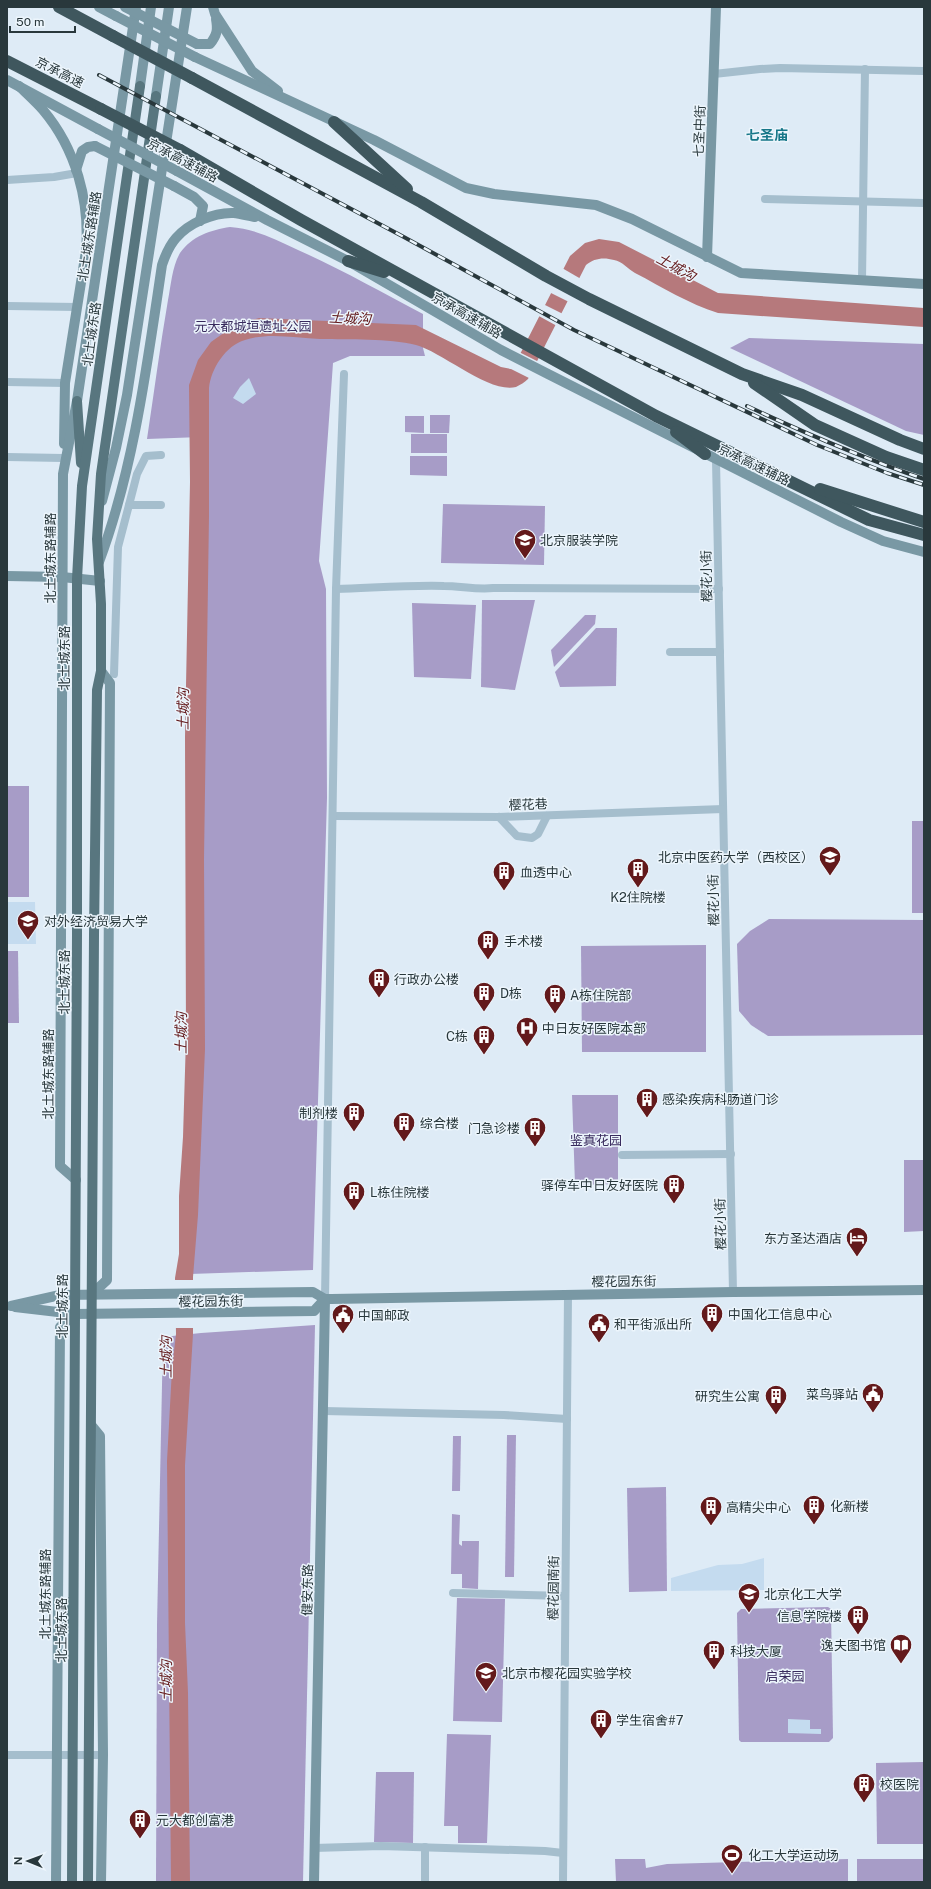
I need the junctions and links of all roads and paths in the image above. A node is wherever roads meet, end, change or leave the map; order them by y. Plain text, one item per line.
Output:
1 (59, 7) edge
2 (99, 7) edge
3 (125, 7) edge
4 (136, 7) edge
5 (151, 7) edge
6 (169, 7) edge
7 (187, 7) edge
8 (716, 7) edge
9 (214, 11) edge
10 (7, 60) edge
11 (865, 69) junction
12 (924, 71) edge
13 (714, 74) junction
14 (7, 80) edge
15 (19, 86) junction
16 (140, 86) joint
17 (156, 96) joint
18 (294, 103) junction
19 (334, 122) junction
20 (76, 171) junction
21 (7, 180) edge
22 (765, 200) dead end
23 (864, 201) junction
24 (421, 202) junction
25 (924, 203) edge
26 (267, 220) junction
27 (200, 221) junction
28 (707, 257) junction
29 (348, 261) junction
30 (862, 280) junction
31 (412, 282) junction
32 (924, 284) edge
33 (7, 306) edge
34 (77, 307) junction
35 (344, 374) dead end
36 (742, 374) junction
37 (7, 382) edge
38 (65, 383) junction
39 (127, 395) junction
40 (77, 401) junction
41 (656, 416) junction
42 (134, 431) junction
43 (924, 449) edge
44 (705, 454) junction
45 (161, 455) dead end
46 (7, 457) edge
47 (63, 458) junction
48 (716, 460) junction
49 (924, 470) edge
50 (771, 473) junction
51 (63, 474) junction
52 (82, 486) junction
53 (161, 504) dead end
54 (129, 505) junction
55 (99, 510) junction
56 (924, 522) edge
57 (924, 535) edge
58 (924, 552) edge
59 (99, 562) junction
60 (7, 576) edge
61 (62, 577) junction
62 (77, 579) junction
63 (100, 580) junction
64 (336, 589) junction
65 (719, 589) junction
66 (670, 652) dead end
67 (720, 652) junction
68 (101, 671) junction
69 (114, 674) dead end
70 (723, 809) junction
71 (334, 816) junction
72 (547, 816) junction
73 (499, 817) junction
74 (731, 1154) junction
75 (622, 1156) dead end
76 (76, 1180) junction
77 (924, 1290) edge
78 (733, 1292) junction
79 (76, 1294) junction
80 (92, 1294) junction
81 (568, 1294) junction
82 (325, 1299) junction
83 (9, 1306) edge
84 (75, 1314) junction
85 (92, 1314) junction
86 (324, 1411) junction
87 (567, 1419) junction
88 (91, 1425) junction
89 (453, 1593) dead end
90 (74, 1595) junction
91 (565, 1596) junction
92 (58, 1638) junction
93 (7, 1755) edge
94 (57, 1755) junction
95 (74, 1755) junction
96 (90, 1755) junction
97 (103, 1755) junction
98 (425, 1847) junction
99 (314, 1848) junction
100 (563, 1853) junction
101 (56, 1882) edge
102 (72, 1882) edge
103 (88, 1882) edge
104 (101, 1882) edge
105 (314, 1882) edge
106 (425, 1882) edge
107 (562, 1882) edge

1 - 24 highway, bridge
2 - 18 street, bridge
3 - 9 street, bridge
4 - 40 street, 北土城东路辅路
5 - 16 street
6 - 17 street
7 - 39 street
8 - 13 street, 七圣中街
9 - 18 street
10 - 31 highway, 京承高速, bridge
11 - 12 street
11 - 13 street
11 - 23 street
13 - 28 street, 七圣中街
14 - 15 street, 京承高速辅路
15 - 20 street
15 - 26 street, 京承高速辅路, bridge
16 - 52 main road, 北土城东路
17 - 55 main road
18 - 19 street
19 - 24 highway
19 - 28 street
20 - 21 street
20 - 27 street, bridge
20 - 34 street
22 - 23 street
23 - 25 street
23 - 30 street
24 - 36 highway
26 - 27 street
26 - 29 street, 京承高速辅路
27 - 42 street
28 - 30 street
29 - 31 highway
29 - 44 street, 京承高速辅路
30 - 32 street
31 - 41 highway
33 - 34 street
34 - 38 street
35 - 64 street
36 - 43 highway
36 - 49 highway
37 - 38 street
38 - 47 street
39 - 42 street
39 - 55 street
40 - 51 street, 北土城东路辅路
40 - 52 main road
41 - 44 highway
41 - 50 highway
42 - 59 street
44 - 48 street, 京承高速辅路
45 - 54 street
46 - 47 street
47 - 51 street
48 - 58 street, 京承高速辅路
48 - 65 street, 樱花小街
50 - 56 highway
50 - 57 highway
51 - 61 street, 北土城东路辅路
52 - 62 main road, 北土城东路
53 - 54 street
54 - 69 street
55 - 59 main road
59 - 63 main road
60 - 61 street
61 - 62 street
61 - 76 street, 北土城东路辅路
62 - 63 street
62 - 76 main road, 北土城东路
63 - 68 main road
64 - 65 street
64 - 71 street
65 - 67 street, 樱花小街
66 - 67 street
67 - 70 street, 樱花小街
68 - 80 main road
68 - 80 street
70 - 72 street, 樱花巷
70 - 74 street, 樱花小街
71 - 73 street, 樱花巷
71 - 82 street
72 - 73 street, 樱花巷
72 - 73 street
74 - 75 street
74 - 78 street, 樱花小街
76 - 79 main road, 北土城东路
77 - 78 street, 樱花园东街
78 - 81 street, 樱花园东街
79 - 80 street, 樱花园东街
79 - 83 street, 樱花园东街
79 - 84 main road, 北土城东路
80 - 82 street, 樱花园东街
80 - 85 main road
81 - 82 street, 樱花园东街
81 - 87 street, 樱花园南街
82 - 85 street, 樱花园东街
82 - 86 street, 健安东路
83 - 84 street, 樱花园东街
84 - 85 street, 樱花园东街
84 - 90 main road, 北土城东路
84 - 92 street, 北土城东路辅路
85 - 88 main road
86 - 87 street
86 - 99 street, 健安东路
87 - 91 street, 樱花园南街
88 - 96 main road
88 - 97 street
89 - 91 street
90 - 92 main road
90 - 95 main road, 北土城东路
91 - 100 street, 樱花园南街
92 - 94 street, 北土城东路辅路
93 - 94 street
94 - 95 street
94 - 101 street, 北土城东路辅路
95 - 96 street
95 - 102 main road, 北土城东路
96 - 97 street
96 - 103 main road
97 - 104 street
98 - 99 street
98 - 100 street
98 - 106 street
99 - 105 street, 健安东路
100 - 107 street, 樱花园南街

